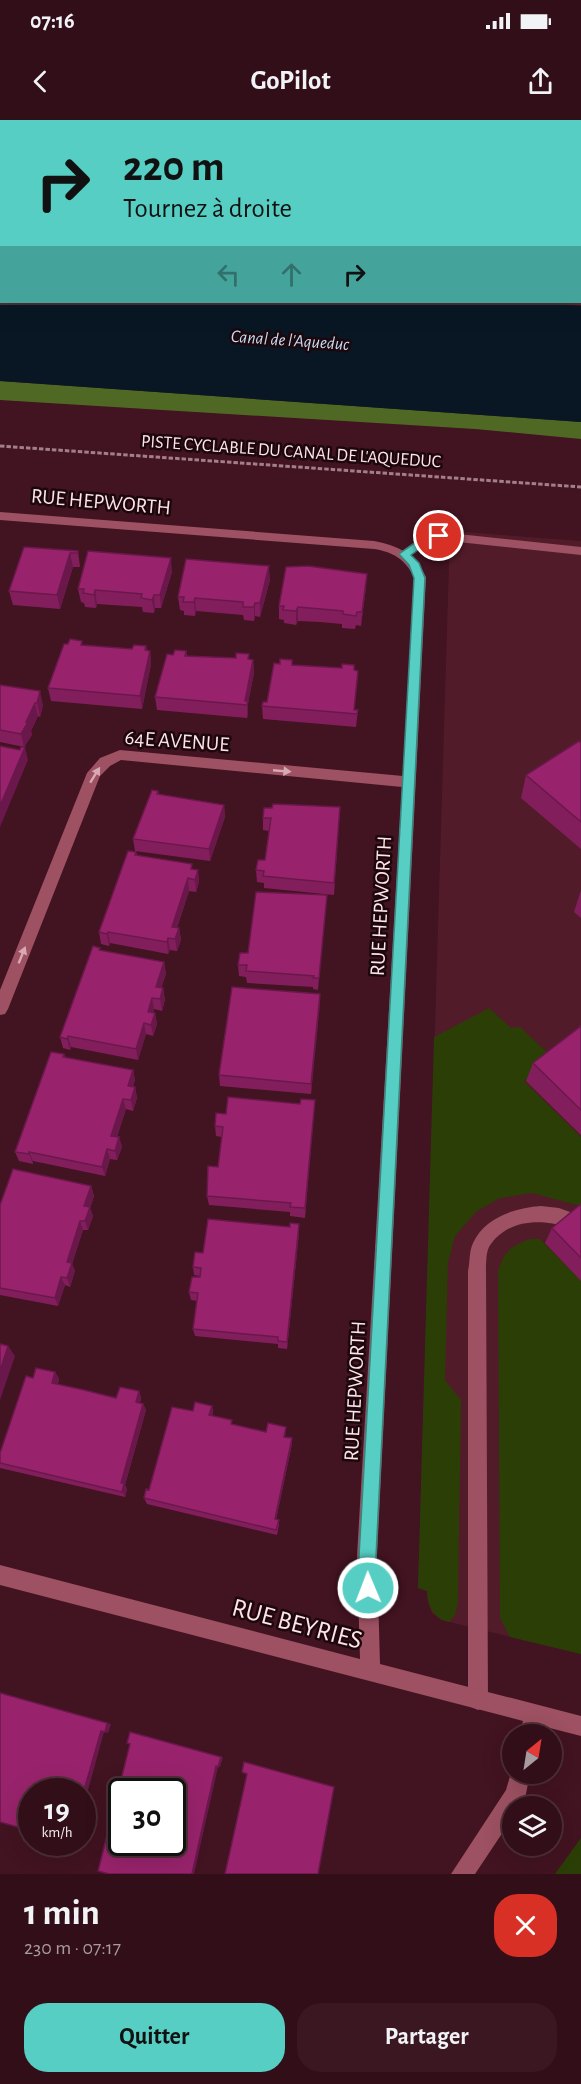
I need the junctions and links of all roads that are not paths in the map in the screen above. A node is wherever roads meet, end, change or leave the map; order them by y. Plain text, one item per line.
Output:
1 (0, 516) edge
2 (581, 551) edge
3 (404, 554) junction
4 (408, 782) junction
5 (0, 1009) edge
6 (572, 1221) edge
7 (0, 1575) edge
8 (370, 1671) junction
9 (478, 1700) junction
10 (530, 1724) edge
11 (562, 1726) edge
12 (581, 1726) edge
13 (518, 1784) edge
14 (462, 1874) edge

1 - 3 street, RUE HEPWORTH
2 - 3 street
3 - 4 street, RUE HEPWORTH
5 -> 4 street, 64E AVENUE
4 - 8 street, RUE HEPWORTH
6 - 9 street
7 - 8 street, RUE BEYRIES
8 - 9 street, RUE BEYRIES
9 - 10 street, RUE BEYRIES
11 - 12 street, RUE BEYRIES
13 - 14 street

